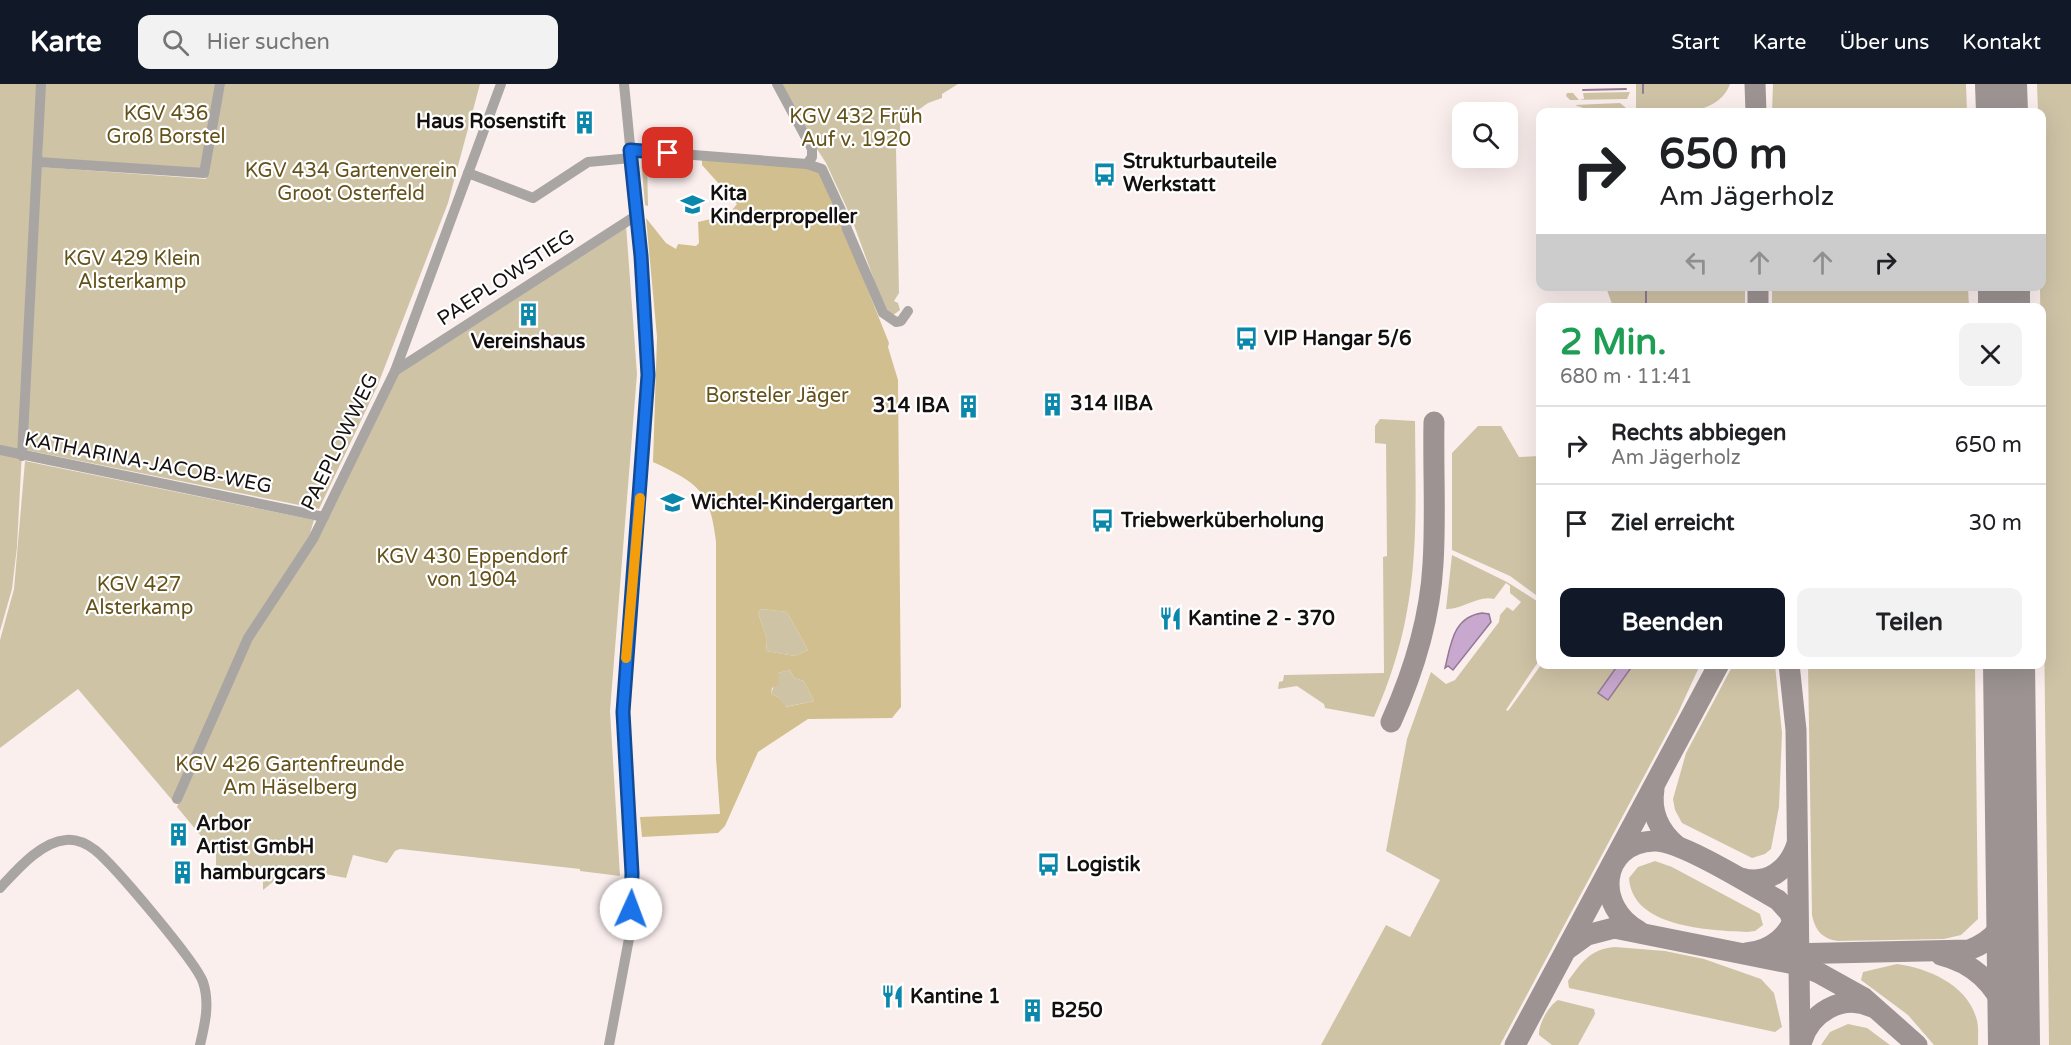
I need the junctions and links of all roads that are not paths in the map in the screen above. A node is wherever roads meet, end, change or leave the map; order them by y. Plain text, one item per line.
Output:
1 (41, 84) edge
2 (220, 84) edge
3 (501, 84) edge
4 (624, 84) edge
5 (777, 84) edge
6 (630, 154) junction
7 (38, 162) junction
8 (807, 164) junction
9 (468, 174) junction
10 (637, 215) junction
11 (908, 311) dead end
12 (395, 371) junction
13 (0, 450) edge
14 (22, 456) junction
15 (324, 517) junction
16 (177, 800) dead end
17 (0, 888) edge
18 (200, 1045) edge
19 (609, 1045) edge

1 - 7 street
2 - 7 street
3 - 9 street, PAEPLOWWEG
4 - 6 street
5 - 8 street
6 - 8 street
6 - 9 street
6 - 10 street
7 - 14 street
8 - 11 street
9 - 12 street, PAEPLOWWEG
10 - 12 street, PAEPLOWSTIEG
10 - 19 street
12 - 15 street, PAEPLOWWEG
13 - 14 street, KATHARINA-JACOB-WEG
14 - 15 street, KATHARINA-JACOB-WEG
15 - 16 street, PAEPLOWWEG
17 - 18 street

